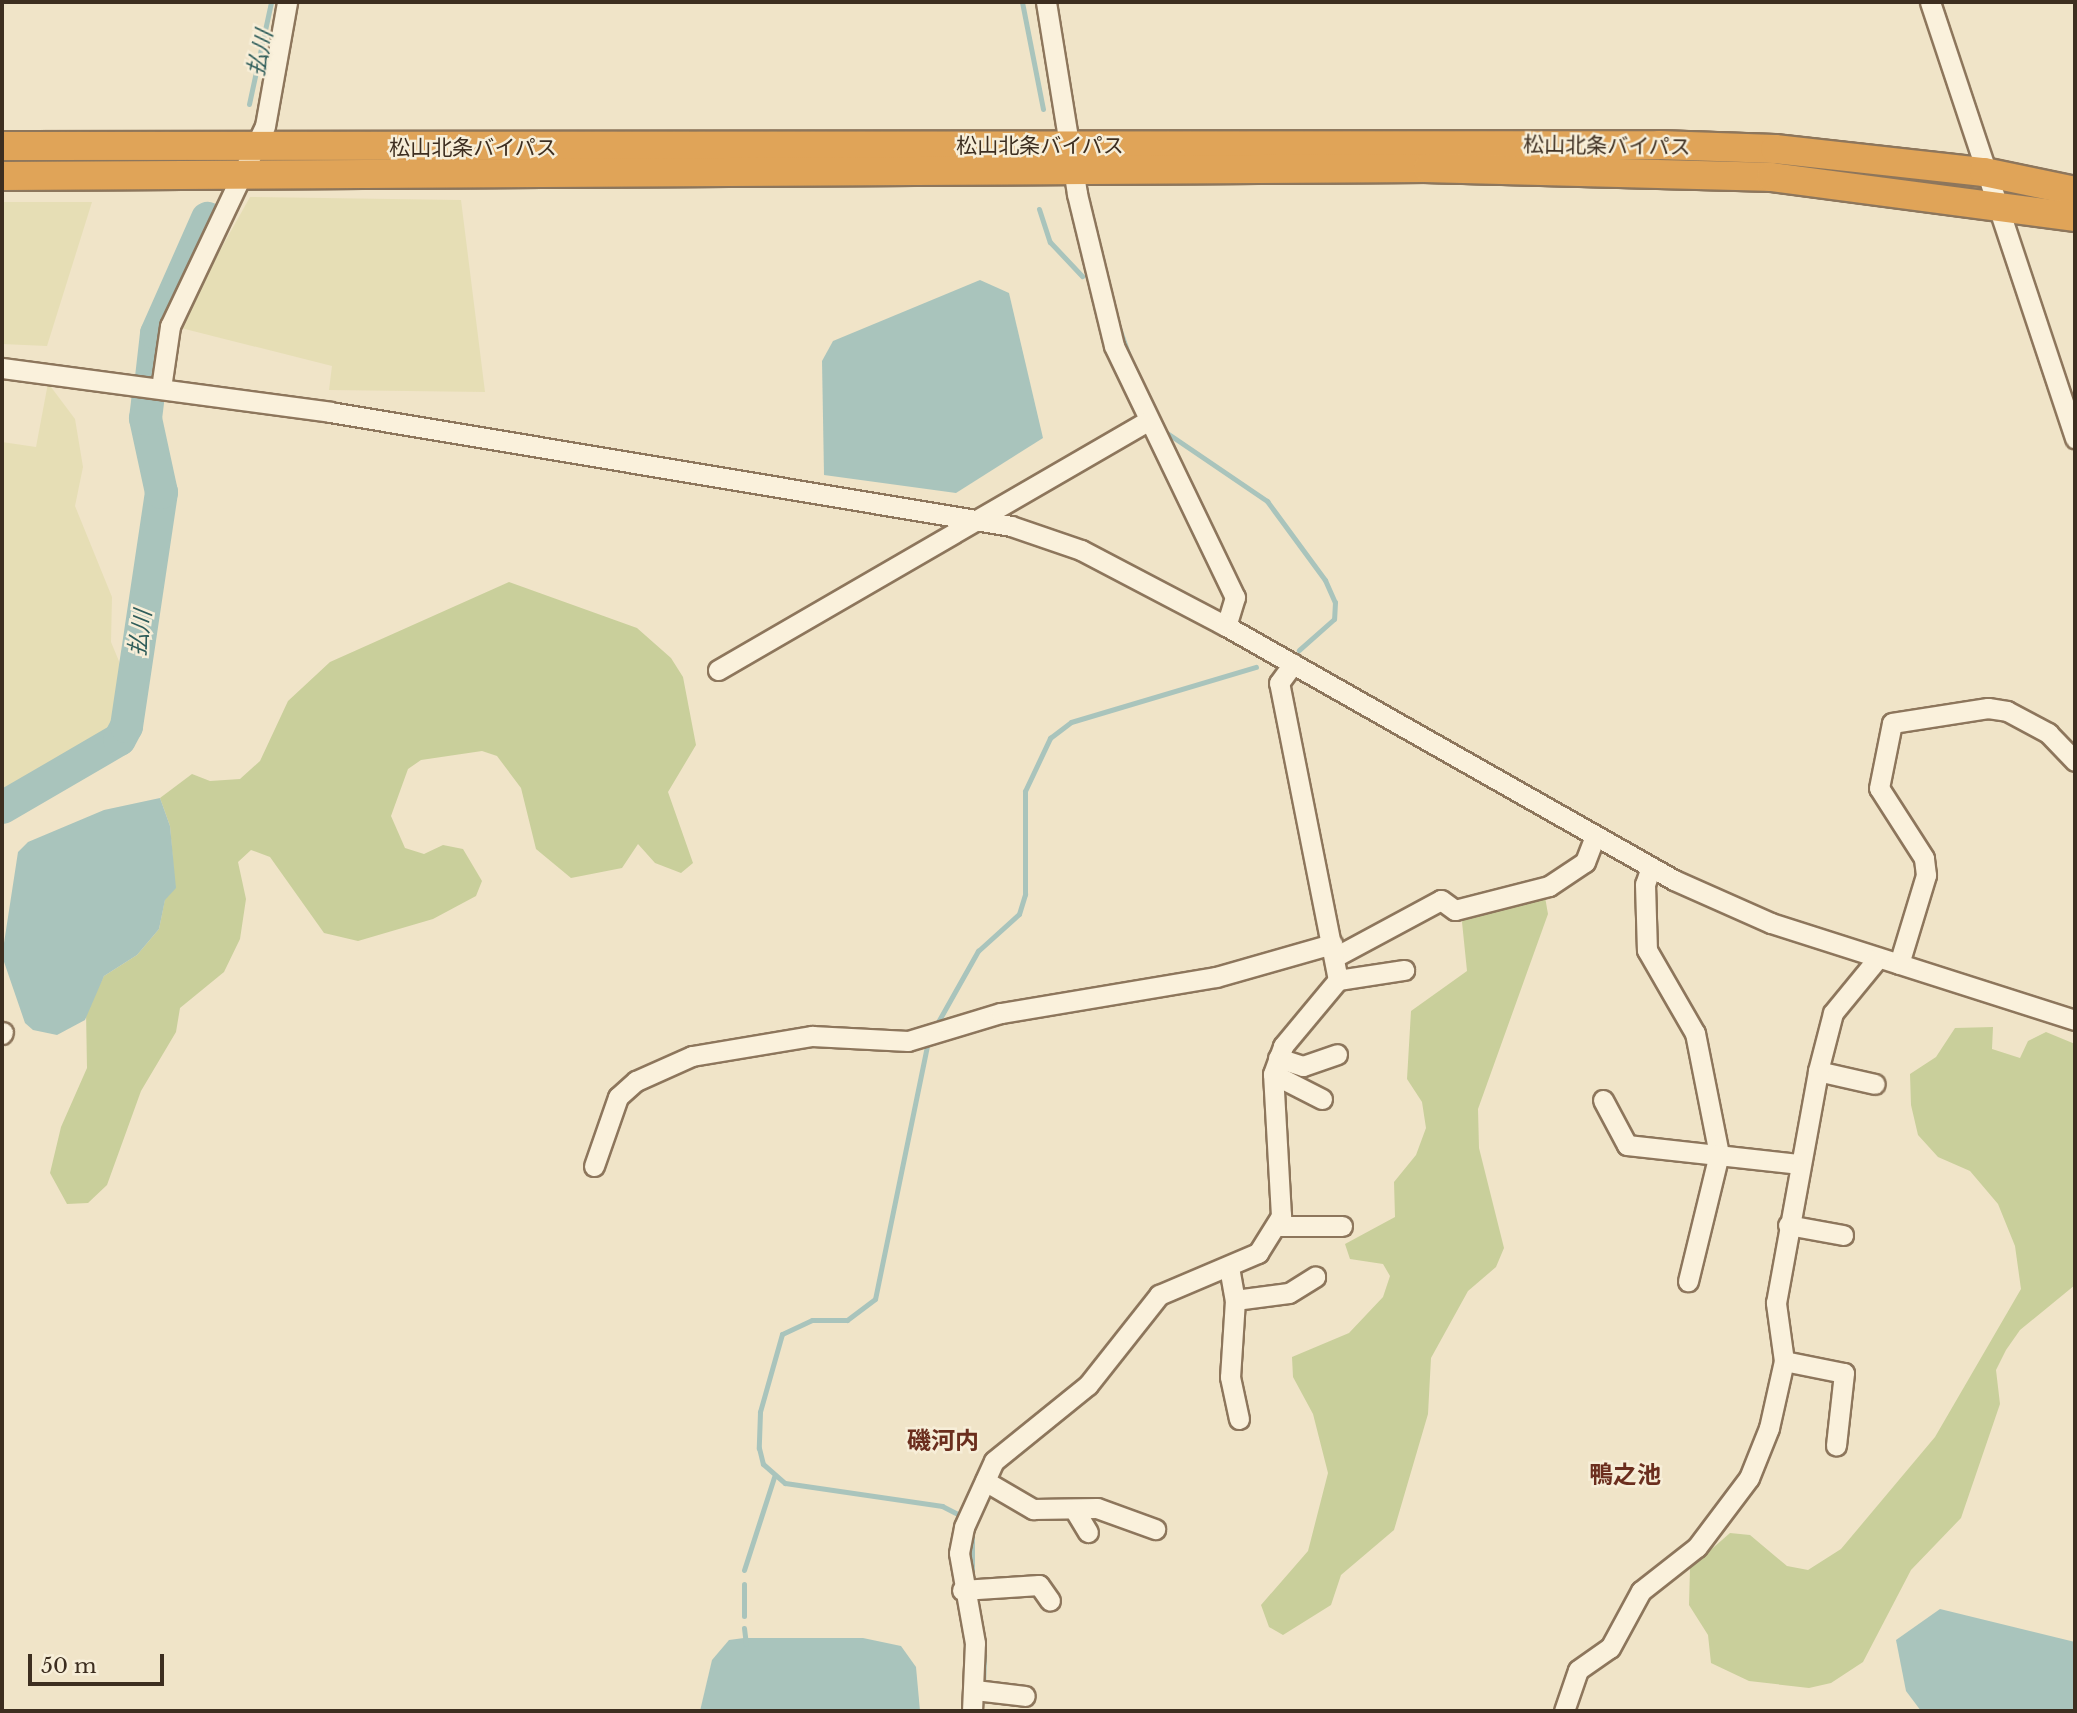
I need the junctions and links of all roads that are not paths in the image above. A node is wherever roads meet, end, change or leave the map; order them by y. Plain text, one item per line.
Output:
1 (287, 2) edge
2 (1046, 2) edge
3 (1930, 2) edge
4 (2, 146) edge
5 (1074, 158) junction
6 (246, 160) junction
7 (1984, 172) junction
8 (2, 176) edge
9 (2075, 191) edge
10 (1997, 204) junction
11 (2075, 217) edge
12 (2, 368) edge
13 (160, 388) junction
14 (1146, 422) junction
15 (2075, 439) edge
16 (976, 515) junction
17 (1226, 626) junction
18 (1293, 664) junction
19 (718, 670) dead end
20 (2075, 761) edge
21 (1595, 836) junction
22 (1651, 867) junction
23 (1333, 950) junction
24 (1878, 958) junction
25 (1899, 964) junction
26 (1404, 970) dead end
27 (1338, 981) junction
28 (2075, 1020) edge
29 (1337, 1054) dead end
30 (1276, 1066) junction
31 (1818, 1070) junction
32 (1875, 1084) dead end
33 (1322, 1099) dead end
34 (1603, 1100) dead end
35 (1719, 1154) junction
36 (1798, 1164) junction
37 (594, 1166) dead end
38 (1787, 1225) junction
39 (1278, 1226) junction
40 (1342, 1226) dead end
41 (1843, 1235) dead end
42 (1229, 1267) junction
43 (1315, 1277) dead end
44 (1688, 1282) dead end
45 (1235, 1300) junction
46 (1784, 1361) junction
47 (1239, 1419) dead end
48 (1836, 1446) dead end
49 (985, 1481) junction
50 (1074, 1509) junction
51 (1155, 1530) dead end
52 (1088, 1532) dead end
53 (968, 1589) junction
54 (1050, 1601) dead end
55 (981, 1691) junction
56 (1025, 1696) dead end
57 (972, 1711) edge
58 (1564, 1711) edge

1 - 6 street
2 - 5 street
3 - 7 street
4 - 6 highway, 松山北条バイパス
5 - 6 highway, 松山北条バイパス
5 - 7 highway, 松山北条バイパス
5 - 10 highway, 松山北条バイパス
5 - 14 street
6 - 8 highway, 松山北条バイパス
6 - 13 street
7 - 9 highway, 松山北条バイパス
7 - 10 street
10 - 11 highway, 松山北条バイパス
10 - 15 street
12 - 13 street
13 - 16 street
14 - 16 street
14 - 17 street
16 - 17 street
16 - 19 street
17 - 18 street
18 - 21 street
18 - 23 street
20 - 25 street
21 - 22 street
21 - 23 street
22 - 24 street
22 - 35 street
23 - 27 street
23 - 37 street
24 - 25 street
24 - 31 street
25 - 28 street
26 - 27 street
27 - 30 street
29 - 30 street
30 - 33 street
30 - 39 street
31 - 32 street
31 - 36 street
34 - 35 street
35 - 36 street
35 - 44 street
36 - 38 street
38 - 41 street
38 - 46 street
39 - 40 street
39 - 42 street
42 - 45 street
42 - 49 street
43 - 45 street
45 - 47 street
46 - 48 street
46 - 58 street
49 - 50 street
49 - 53 street
50 - 51 street
50 - 52 street
53 - 54 street
53 - 55 street
55 - 56 street
55 - 57 street

